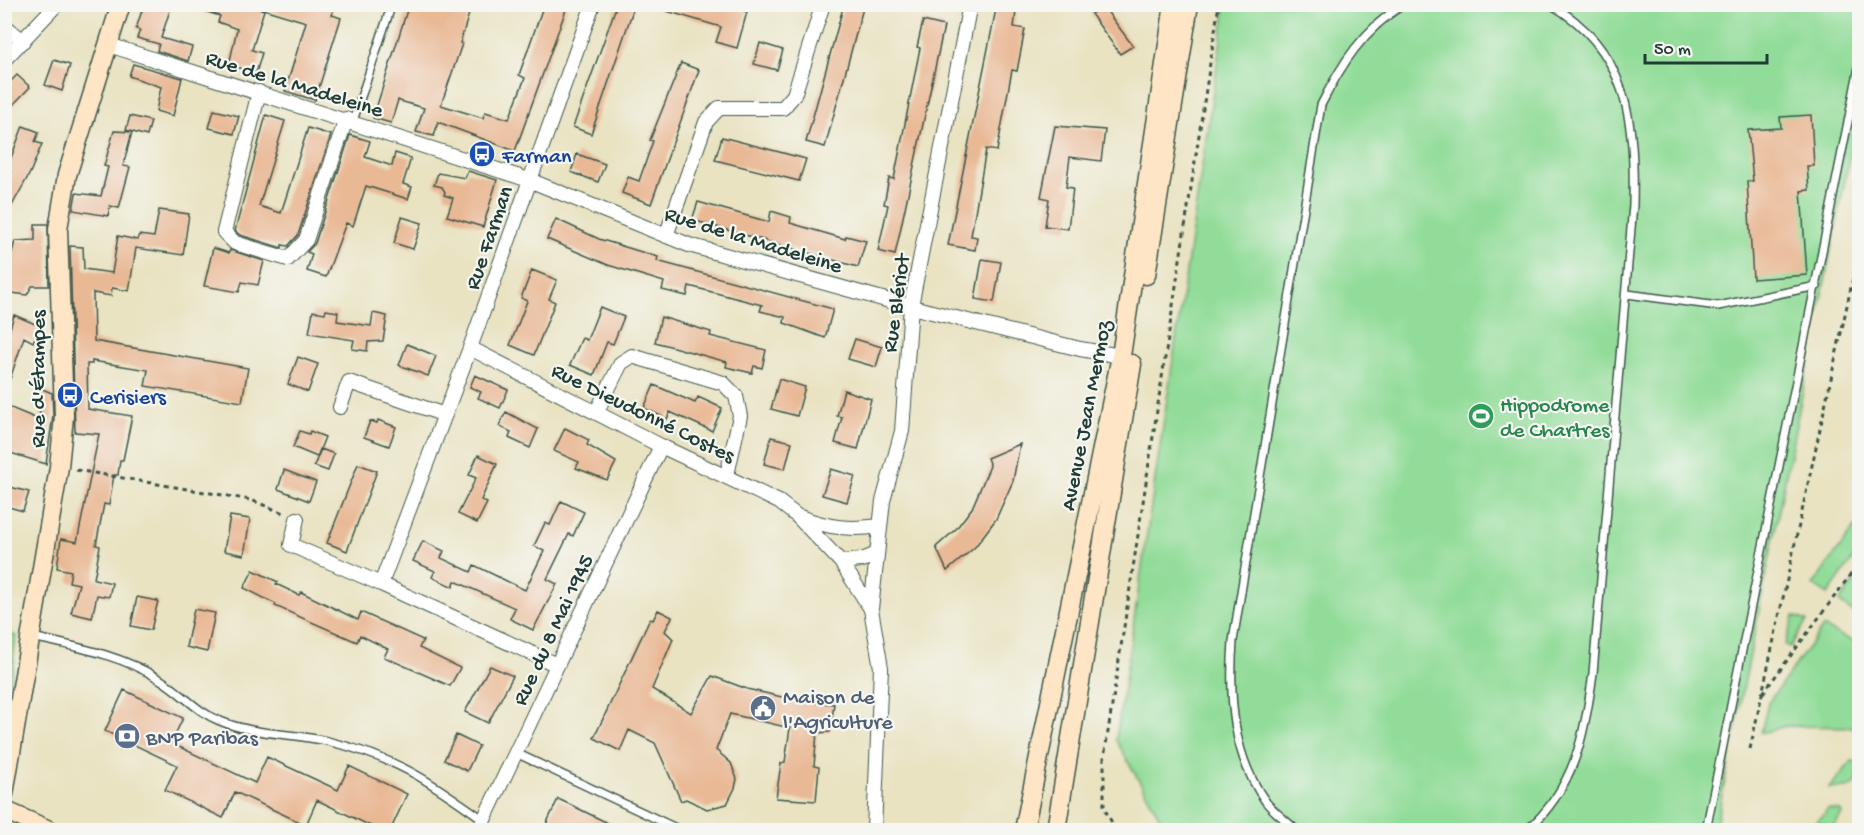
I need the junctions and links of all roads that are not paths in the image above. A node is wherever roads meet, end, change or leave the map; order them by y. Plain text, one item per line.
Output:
1 (57, 4) edge
2 (122, 4) edge
3 (392, 4) edge
4 (593, 4) edge
5 (823, 4) edge
6 (970, 4) edge
7 (1174, 4) edge
8 (1189, 4) edge
9 (1404, 4) edge
10 (1550, 4) edge
11 (4, 26) edge
12 (23, 41) junction
13 (109, 45) junction
14 (4, 60) edge
15 (1860, 62) edge
16 (259, 92) junction
17 (349, 120) junction
18 (529, 180) junction
19 (666, 236) junction
20 (1817, 286) junction
21 (1627, 294) junction
22 (911, 306) junction
23 (470, 348) junction
24 (1121, 356) junction
25 (340, 407) dead end
26 (597, 411) junction
27 (445, 415) junction
28 (661, 446) junction
29 (727, 475) junction
30 (797, 516) junction
31 (297, 519) road end
32 (880, 526) junction
33 (877, 554) junction
34 (841, 562) junction
35 (381, 584) junction
36 (871, 609) junction
37 (29, 636) junction
38 (557, 666) junction
39 (516, 753) junction
40 (4, 794) edge
41 (4, 810) edge
42 (482, 825) edge
43 (49, 831) edge
44 (680, 831) edge
45 (874, 831) edge
46 (1024, 831) edge
47 (1056, 831) edge
48 (1296, 831) edge
49 (1527, 831) edge
50 (1706, 831) edge

1 - 12 street
2 - 13 main road, Rue d'Étampes
3 - 17 lane
4 - 18 street, Rue Farman
5 - 19 street
6 - 22 street, Rue Blériot
7 - 24 main road, Avenue Jean Mermoz
8 - 47 main road, Avenue Jean Mermoz
9 - 48 lane
10 - 21 lane
11 - 12 street
12 - 14 street
13 - 16 street, Rue de la Madeleine
13 - 37 main road, Rue d'Étampes
15 - 20 lane
16 - 17 street, Rue de la Madeleine
16 - 17 street
17 - 18 street, Rue de la Madeleine
18 - 19 street, Rue de la Madeleine
18 - 23 street, Rue Farman
19 - 22 street, Rue de la Madeleine
20 - 21 lane
20 - 50 lane
21 - 49 lane
22 - 24 street, Rue de la Madeleine
22 - 32 street, Rue Blériot
23 - 26 street, Rue Dieudonné Costes
23 - 27 street, Rue Farman
24 - 46 main road, Avenue Jean Mermoz
25 - 27 street
26 - 28 street, Rue Dieudonné Costes
26 - 29 street
27 - 35 street, Rue Farman
28 - 29 street, Rue Dieudonné Costes
28 - 38 street, Rue du 8 Mai 1945
29 - 30 street, Rue Dieudonné Costes
30 - 32 street, Rue Dieudonné Costes
30 - 34 street, Rue Dieudonné Costes
31 - 35 street
32 - 33 street, Rue Blériot
33 - 34 street
33 - 36 street, Rue Blériot
34 - 36 street, Rue Dieudonné Costes
35 - 38 street
36 - 45 street, Rue Dieudonné Costes
37 - 40 main road, Rue d'Étampes
37 - 42 lane
38 - 39 street, Rue du 8 Mai 1945
39 - 42 street, Rue du 8 Mai 1945
39 - 44 lane
41 - 43 main road

